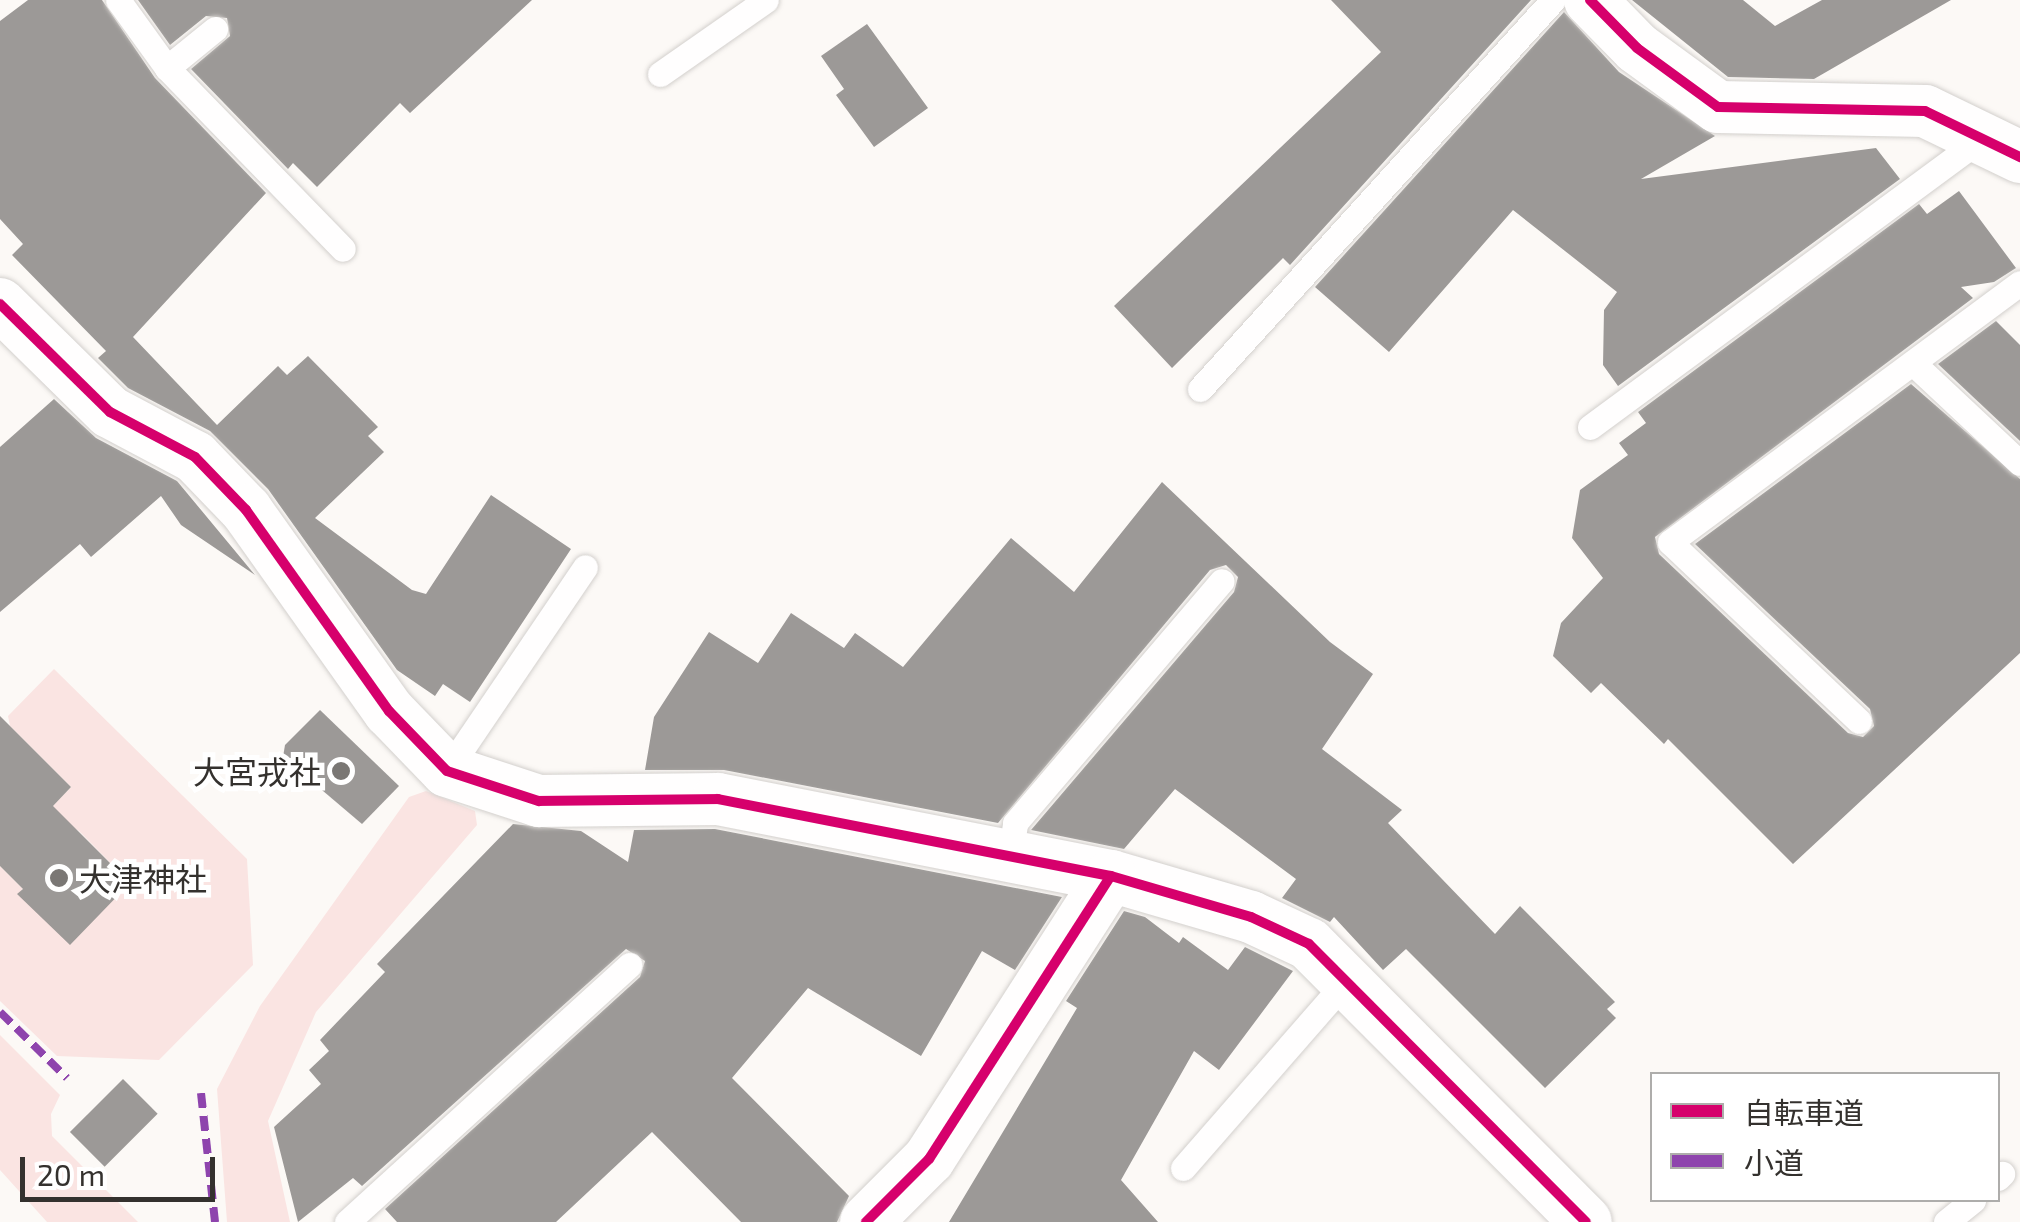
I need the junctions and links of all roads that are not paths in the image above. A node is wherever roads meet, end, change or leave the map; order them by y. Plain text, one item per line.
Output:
1 (118, 0) edge
2 (766, 0) edge
3 (1554, 0) edge
4 (1590, 0) edge
5 (215, 29) dead end
6 (167, 68) junction
7 (660, 74) dead end
8 (2001, 148) edge
9 (343, 249) dead end
10 (2020, 284) edge
11 (0, 304) edge
12 (1913, 363) junction
13 (1200, 389) dead end
14 (1590, 427) dead end
15 (2020, 463) edge
16 (585, 567) dead end
17 (1222, 581) dead end
18 (1858, 722) dead end
19 (447, 771) junction
20 (1010, 856) junction
21 (1111, 876) junction
22 (628, 964) dead end
23 (1346, 981) junction
24 (1182, 1168) dead end
25 (1971, 1202) edge
26 (347, 1222) edge
27 (866, 1222) edge
28 (1586, 1222) edge
29 (1946, 1222) edge

1 - 6 lane
2 - 7 lane
3 - 13 lane
4 - 8 street
5 - 6 lane
6 - 9 lane
8 - 14 lane
10 - 12 lane
11 - 19 street
12 - 15 lane
12 - 18 lane
16 - 19 lane
17 - 20 lane
19 - 20 street
20 - 21 street
21 - 23 street
21 - 27 street
22 - 26 lane
23 - 24 lane
23 - 28 street
25 - 29 lane

